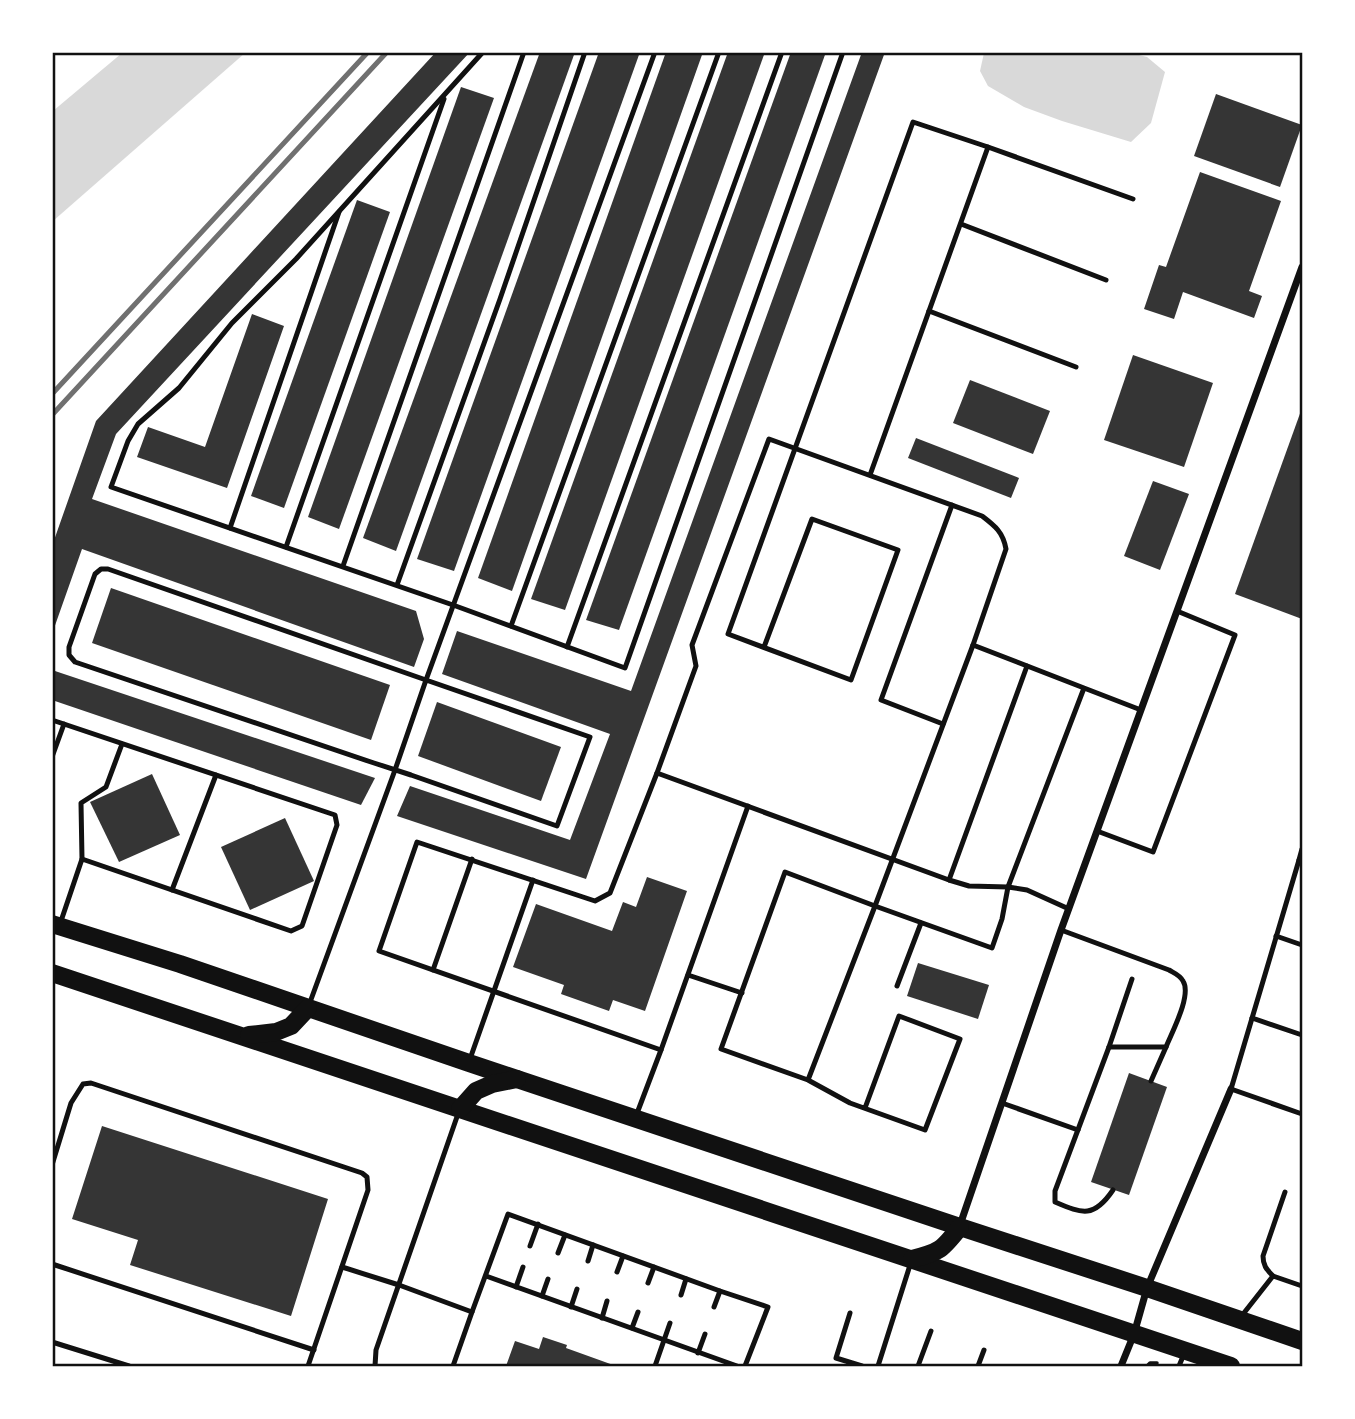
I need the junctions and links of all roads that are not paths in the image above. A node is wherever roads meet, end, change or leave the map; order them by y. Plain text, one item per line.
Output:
1 (483, 52) edge
2 (524, 52) edge
3 (586, 52) edge
4 (655, 52) edge
5 (719, 52) edge
6 (782, 52) edge
7 (843, 52) edge
8 (445, 96) junction
9 (988, 147) junction
10 (1133, 199) dead end
11 (340, 209) junction
12 (961, 224) junction
13 (1303, 267) edge
14 (1106, 280) dead end
15 (929, 311) junction
16 (1076, 367) dead end
17 (795, 448) junction
18 (870, 475) junction
19 (952, 505) junction
20 (230, 527) junction
21 (286, 547) junction
22 (343, 566) junction
23 (397, 585) junction
24 (453, 605) junction
25 (1177, 611) junction
26 (511, 626) junction
27 (973, 645) junction
28 (567, 647) junction
29 (764, 647) junction
30 (1027, 666) junction
31 (426, 680) junction
32 (1084, 688) junction
33 (1142, 710) junction
34 (52, 720) edge
35 (64, 724) junction
36 (943, 724) junction
37 (122, 744) junction
38 (52, 757) edge
39 (395, 770) junction
40 (657, 773) junction
41 (216, 775) junction
42 (748, 806) junction
43 (1097, 831) junction
44 (1303, 849) edge
45 (82, 859) junction
46 (472, 859) junction
47 (892, 859) junction
48 (1301, 861) edge
49 (533, 880) junction
50 (949, 880) junction
51 (1008, 887) junction
52 (172, 890) junction
53 (875, 906) junction
54 (1069, 909) junction
55 (921, 923) junction
56 (56, 925) edge
57 (1061, 930) junction
58 (1276, 936) junction
59 (1303, 945) edge
60 (433, 970) junction
61 (52, 973) edge
62 (688, 975) junction
63 (1132, 979) dead end
64 (897, 986) dead end
65 (493, 991) junction
66 (741, 993) junction
67 (308, 1008) junction
68 (1252, 1018) junction
69 (1303, 1035) edge
70 (242, 1036) junction
71 (1109, 1047) junction
72 (1166, 1047) junction
73 (661, 1050) junction
74 (468, 1063) junction
75 (519, 1079) junction
76 (808, 1080) junction
77 (1151, 1081) dead end
78 (1231, 1089) junction
79 (1002, 1103) junction
80 (864, 1108) junction
81 (460, 1109) junction
82 (1303, 1114) edge
83 (636, 1118) junction
84 (1078, 1130) junction
85 (52, 1165) edge
86 (1112, 1189) dead end
87 (1285, 1192) dead end
88 (538, 1224) junction
89 (960, 1227) junction
90 (565, 1235) junction
91 (593, 1245) junction
92 (530, 1246) dead end
93 (558, 1253) dead end
94 (623, 1256) junction
95 (912, 1259) junction
96 (588, 1261) dead end
97 (52, 1264) edge
98 (342, 1267) junction
99 (523, 1267) dead end
100 (653, 1267) junction
101 (617, 1272) dead end
102 (485, 1276) junction
103 (1273, 1276) junction
104 (548, 1279) dead end
105 (686, 1279) junction
106 (648, 1283) dead end
107 (399, 1285) junction
108 (1303, 1286) edge
109 (516, 1287) junction
110 (1147, 1288) junction
111 (577, 1289) dead end
112 (720, 1292) junction
113 (681, 1295) dead end
114 (542, 1296) junction
115 (607, 1301) dead end
116 (571, 1307) junction
117 (714, 1307) dead end
118 (472, 1312) junction
119 (638, 1312) dead end
120 (850, 1313) dead end
121 (602, 1318) junction
122 (1238, 1320) junction
123 (670, 1323) dead end
124 (632, 1328) junction
125 (931, 1331) dead end
126 (705, 1334) dead end
127 (1134, 1334) junction
128 (664, 1340) junction
129 (1303, 1341) edge
130 (52, 1342) edge
131 (314, 1350) junction
132 (984, 1350) dead end
133 (698, 1353) junction
134 (1182, 1359) edge
135 (129, 1367) edge
136 (308, 1367) edge
137 (375, 1367) edge
138 (453, 1367) edge
139 (654, 1367) edge
140 (737, 1367) edge
141 (745, 1367) edge
142 (862, 1367) edge
143 (878, 1367) edge
144 (918, 1367) edge
145 (978, 1367) edge
146 (1121, 1367) edge
147 (1231, 1367) edge

1 - 8 lane
2 - 22 lane
3 - 23 lane
4 - 24 lane
5 - 26 lane
6 - 28 lane
7 - 28 lane
8 - 11 lane
8 - 21 lane
9 - 10 lane
9 - 12 lane
9 - 17 lane
11 - 20 lane
11 - 20 lane
12 - 14 lane
12 - 15 lane
13 - 25 street
15 - 16 lane
15 - 18 lane
17 - 18 lane
17 - 29 lane
17 - 40 lane
18 - 19 lane
19 - 27 lane
19 - 36 lane
20 - 21 lane
21 - 22 lane
22 - 23 lane
23 - 24 lane
24 - 26 lane
24 - 31 lane
25 - 33 street
25 - 43 lane
26 - 28 lane
27 - 30 lane
27 - 36 lane
29 - 29 lane
30 - 32 lane
30 - 50 lane
31 - 39 lane
31 - 39 lane
31 - 39 lane
32 - 33 lane
32 - 51 lane
33 - 43 street
34 - 35 lane
35 - 37 lane
35 - 38 lane
36 - 47 lane
37 - 41 lane
37 - 45 lane
39 - 67 lane
40 - 42 lane
40 - 49 lane
41 - 52 lane
41 - 52 lane
42 - 47 lane
42 - 62 lane
43 - 54 street
44 - 48 lane
45 - 52 lane
45 - 56 lane
46 - 49 lane
46 - 60 lane
46 - 60 lane
47 - 50 lane
47 - 53 lane
48 - 58 lane
49 - 65 lane
50 - 51 lane
51 - 54 lane
51 - 55 lane
53 - 55 lane
53 - 66 lane
53 - 76 lane
54 - 57 street
55 - 64 lane
56 - 67 main road
57 - 72 lane
57 - 79 street
58 - 59 lane
58 - 68 lane
60 - 65 lane
61 - 70 main road
62 - 66 lane
62 - 73 lane
63 - 71 lane
65 - 73 lane
65 - 74 lane
66 - 76 lane
67 - 70 main road
67 - 74 main road
68 - 69 lane
68 - 78 lane
70 - 81 main road
71 - 72 lane
71 - 84 lane
72 - 77 lane
73 - 83 lane
74 - 75 main road
75 - 81 main road
75 - 83 main road
76 - 80 lane
78 - 82 lane
78 - 110 street
79 - 84 lane
79 - 89 street
80 - 80 lane
81 - 95 main road
81 - 107 lane
83 - 89 main road
84 - 86 lane
85 - 98 lane
87 - 103 lane
88 - 90 lane
88 - 92 lane
88 - 102 lane
89 - 95 main road
89 - 110 main road
90 - 91 lane
90 - 93 lane
91 - 94 lane
91 - 96 lane
94 - 100 lane
94 - 101 lane
95 - 127 main road
95 - 143 lane
97 - 131 lane
98 - 107 lane
98 - 131 lane
99 - 109 lane
100 - 105 lane
100 - 106 lane
102 - 109 lane
102 - 118 lane
103 - 108 lane
103 - 122 lane
104 - 114 lane
105 - 112 lane
105 - 113 lane
107 - 118 lane
107 - 137 lane
109 - 114 lane
110 - 122 main road
110 - 127 street
111 - 116 lane
112 - 117 lane
112 - 141 lane
114 - 116 lane
115 - 121 lane
116 - 121 lane
118 - 138 lane
119 - 124 lane
120 - 142 lane
121 - 124 lane
122 - 129 main road
123 - 128 lane
124 - 128 lane
125 - 144 lane
126 - 133 lane
127 - 134 main road
127 - 146 street
128 - 133 lane
128 - 139 lane
130 - 135 lane
131 - 136 lane
132 - 145 lane
133 - 140 lane
134 - 147 main road

